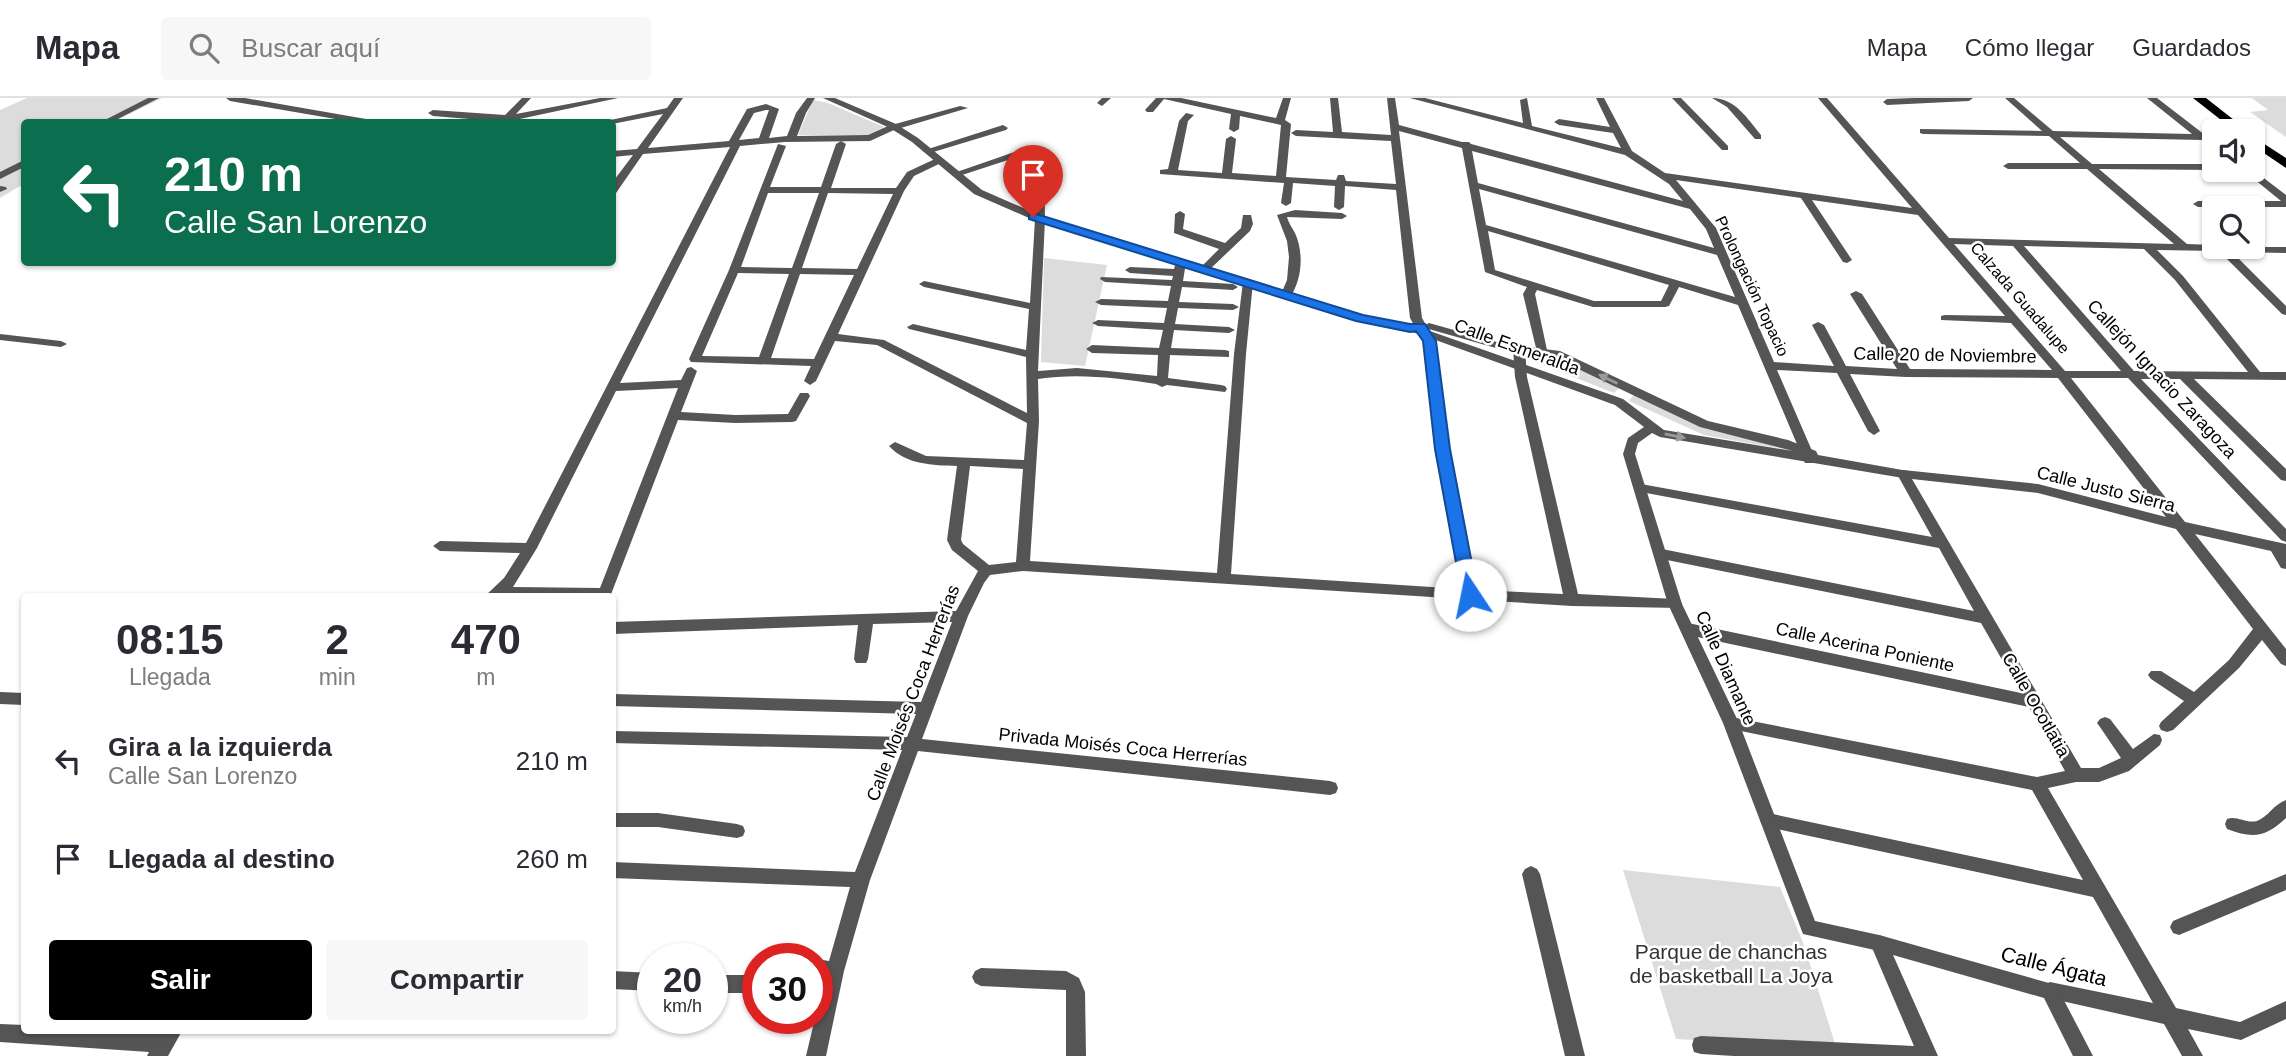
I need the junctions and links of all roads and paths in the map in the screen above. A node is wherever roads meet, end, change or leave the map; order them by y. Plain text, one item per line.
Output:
1 (155, 98) edge
2 (230, 98) edge
3 (527, 98) edge
4 (614, 98) edge
5 (679, 98) edge
6 (811, 98) edge
7 (827, 98) edge
8 (1161, 98) edge
9 (1168, 98) edge
10 (1287, 98) edge
11 (1334, 98) edge
12 (1391, 98) edge
13 (1414, 98) edge
14 (1600, 98) edge
15 (1676, 98) edge
16 (1716, 98) edge
17 (1822, 98) edge
18 (1961, 98) edge
19 (1969, 98) edge
20 (2009, 98) edge
21 (2151, 98) edge
22 (2199, 98) edge
23 (1524, 100) dead end
24 (1887, 102) dead end
25 (963, 108) dead end
26 (670, 110) junction
27 (1150, 110) dead end
28 (1236, 112) junction
29 (433, 113) dead end
30 (1189, 115) dead end
31 (112, 119) edge
32 (349, 119) edge
33 (495, 119) edge
34 (506, 119) edge
35 (510, 119) edge
36 (2226, 119) edge
37 (616, 120) edge
38 (1280, 121) junction
39 (1559, 122) dead end
40 (897, 128) junction
41 (1003, 128) dead end
42 (1528, 128) junction
43 (1618, 131) junction
44 (1923, 131) dead end
45 (1296, 133) dead end
46 (1396, 133) junction
47 (2050, 134) junction
48 (1338, 135) junction
49 (1758, 137) dead end
50 (791, 139) junction
51 (762, 141) junction
52 (735, 144) junction
53 (841, 144) dead end
54 (1466, 144) junction
55 (781, 146) dead end
56 (1725, 148) dead end
57 (2265, 149) edge
58 (927, 151) junction
59 (1020, 153) dead end
60 (1039, 153) dead end
61 (1628, 153) junction
62 (637, 154) junction
63 (616, 155) edge
64 (938, 161) junction
65 (2286, 164) edge
66 (21, 165) edge
67 (2008, 166) dead end
68 (2089, 167) junction
69 (2202, 167) edge
70 (833, 173) junction
71 (956, 174) junction
72 (0, 176) edge
73 (1227, 176) junction
74 (1664, 176) junction
75 (1286, 180) junction
76 (2262, 182) edge
77 (1340, 183) junction
78 (1472, 184) junction
79 (616, 185) edge
80 (765, 190) junction
81 (826, 190) junction
82 (857, 190) junction
83 (1402, 190) junction
84 (899, 191) junction
85 (1805, 197) junction
86 (2286, 202) edge
87 (1286, 203) dead end
88 (2198, 204) dead end
89 (1696, 208) junction
90 (1923, 213) junction
91 (1180, 214) dead end
92 (1247, 217) dead end
93 (1040, 219) junction
94 (1480, 226) junction
95 (1947, 241) junction
96 (2016, 243) junction
97 (1225, 247) junction
98 (2148, 247) junction
99 (2185, 248) junction
100 (2202, 248) edge
101 (2265, 250) edge
102 (2286, 250) edge
103 (1722, 253) junction
104 (2233, 259) edge
105 (1847, 260) dead end
106 (1204, 269) junction
107 (734, 270) junction
108 (1130, 270) dead end
109 (797, 271) junction
110 (860, 272) junction
111 (1179, 273) junction
112 (1105, 279) dead end
113 (1248, 282) junction
114 (924, 284) dead end
115 (1675, 284) junction
116 (1533, 286) junction
117 (1234, 287) dead end
118 (1287, 294) junction
119 (1856, 294) dead end
120 (1101, 302) dead end
121 (1744, 303) junction
122 (1172, 305) junction
123 (1034, 307) junction
124 (1233, 307) dead end
125 (2286, 312) edge
126 (1945, 318) dead end
127 (2016, 320) junction
128 (1098, 323) dead end
129 (1818, 325) dead end
130 (913, 327) dead end
131 (1168, 328) junction
132 (1418, 329) junction
133 (1229, 330) dead end
134 (0, 337) edge
135 (830, 337) junction
136 (61, 344) dead end
137 (1092, 349) dead end
138 (1519, 349) junction
139 (1541, 351) junction
140 (1164, 353) junction
141 (1225, 354) dead end
142 (1031, 355) junction
143 (764, 361) junction
144 (819, 363) junction
145 (1772, 366) junction
146 (1521, 367) junction
147 (1843, 370) junction
148 (691, 371) junction
149 (1906, 373) junction
150 (2062, 375) junction
151 (2130, 375) junction
152 (1032, 376) junction
153 (2184, 376) junction
154 (2257, 376) junction
155 (2286, 376) edge
156 (810, 381) dead end
157 (1162, 383) junction
158 (612, 387) junction
159 (1222, 389) dead end
160 (1630, 390) junction
161 (804, 396) dead end
162 (1619, 402) junction
163 (673, 416) junction
164 (1033, 421) junction
165 (1651, 428) junction
166 (1874, 430) dead end
167 (895, 446) dead end
168 (1810, 456) junction
169 (964, 463) junction
170 (1029, 465) junction
171 (1903, 474) junction
172 (2286, 477) edge
173 (1641, 488) junction
174 (2184, 527) junction
175 (2286, 537) edge
176 (1944, 544) junction
177 (440, 546) dead end
178 (530, 548) junction
179 (2281, 548) edge
180 (1662, 554) junction
181 (2286, 564) edge
182 (1023, 566) junction
183 (986, 570) junction
184 (1224, 578) junction
185 (497, 593) edge
186 (605, 593) edge
187 (1470, 595) junction
188 (1572, 601) junction
189 (1675, 604) junction
190 (961, 616) junction
191 (1987, 619) junction
192 (866, 620) junction
193 (616, 628) edge
194 (1688, 629) junction
195 (2262, 630) junction
196 (861, 659) dead end
197 (2286, 660) edge
198 (2156, 675) dead end
199 (0, 698) edge
200 (21, 699) edge
201 (616, 700) edge
202 (2195, 700) junction
203 (2033, 702) junction
204 (926, 708) junction
205 (1731, 723) junction
206 (2105, 723) dead end
207 (2167, 726) dead end
208 (616, 737) edge
209 (2154, 740) dead end
210 (913, 744) junction
211 (2132, 760) junction
212 (2076, 775) junction
213 (2037, 785) junction
214 (1330, 788) dead end
215 (2286, 807) edge
216 (616, 820) edge
217 (1768, 820) junction
218 (2233, 824) dead end
219 (737, 831) dead end
220 (616, 870) edge
221 (1531, 874) dead end
222 (861, 880) junction
223 (2286, 883) edge
224 (2095, 890) junction
225 (2179, 927) dead end
226 (1809, 928) joint
227 (1879, 943) junction
228 (833, 951) edge
229 (981, 978) dead end
230 (616, 980) edge
231 (637, 981) edge
232 (2050, 990) junction
233 (2286, 1010) edge
234 (2170, 1015) junction
235 (0, 1033) edge
236 (819, 1034) edge
237 (165, 1044) edge
238 (1701, 1045) dead end
239 (816, 1056) edge
240 (1076, 1056) edge
241 (1575, 1056) edge
242 (1928, 1056) edge
243 (2083, 1056) edge
244 (2193, 1056) edge

1 - 31 street
2 - 32 street
3 - 34 street
4 - 35 street
5 - 26 street
6 - 50 street
7 - 40 street
8 - 27 street
9 - 28 street
10 - 38 street
11 - 48 street
12 - 46 street
13 - 42 street, Prolongación Topacio
14 - 43 street
15 - 56 street
16 - 49 street
17 - 90 street, Calzada Guadalupe
18 - 19 street
18 - 24 street
20 - 47 street
21 - 47 street
22 - 36 main road
23 - 42 street
25 - 40 street
26 - 37 street
26 - 62 street
28 - 38 street
28 - 73 street
29 - 33 street
30 - 73 street
38 - 75 street
39 - 43 street
40 - 50 street
40 - 58 street
41 - 58 street
42 - 61 street, Prolongación Topacio
43 - 61 street
44 - 47 street
45 - 48 street
46 - 48 street
46 - 54 street
46 - 83 street
47 - 68 street
50 - 51 street
51 - 52 street
51 - 52 street
52 - 62 street
52 - 158 street
53 - 70 street
54 - 78 street
54 - 89 street
55 - 80 street
57 - 65 main road
58 - 64 street
59 - 71 street
60 - 93 street
61 - 74 street, Prolongación Topacio
62 - 63 street
62 - 79 street
64 - 71 street
64 - 84 street
66 - 72 street
67 - 68 street
68 - 69 street
68 - 99 street
70 - 81 street
70 - 82 street
71 - 93 street
73 - 75 street
74 - 85 street
74 - 89 street, Prolongación Topacio
75 - 77 street
75 - 87 street
76 - 86 street
77 - 83 street
77 - 118 street
78 - 94 street
78 - 103 street
80 - 81 street
80 - 107 street
81 - 82 street
81 - 109 street
82 - 84 street
83 - 132 street
84 - 110 street
85 - 90 street
85 - 105 street
86 - 88 street
89 - 103 street, Prolongación Topacio
90 - 95 street, Calzada Guadalupe
91 - 97 street
92 - 97 street
93 - 111 street
93 - 123 street
94 - 115 street
94 - 116 street
95 - 96 street
95 - 127 street, Calzada Guadalupe
96 - 98 street
96 - 151 street, Callejón Ignacio Zaragoza
97 - 106 street
98 - 99 street
98 - 154 street
99 - 100 street
101 - 102 street
103 - 121 street, Prolongación Topacio
104 - 125 street
106 - 111 street
106 - 113 street
107 - 109 street
107 - 148 street
108 - 111 street
109 - 110 street
109 - 143 street
110 - 135 street
111 - 112 street
111 - 117 street
111 - 122 street
113 - 118 street
113 - 184 street
114 - 123 street
115 - 116 street
115 - 121 street
116 - 139 street
118 - 132 street
119 - 149 street
120 - 122 street
121 - 145 street, Prolongación Topacio
122 - 124 street
122 - 131 street
123 - 142 street
126 - 127 street
127 - 150 street, Calzada Guadalupe
128 - 131 street
129 - 147 street
130 - 142 street
131 - 133 street
131 - 140 street
132 - 138 street, Calle Esmeralda
132 - 146 street, Calle Esmeralda
132 - 187 street
134 - 136 street
135 - 144 street
135 - 164 street
137 - 140 street
138 - 139 street, Calle Esmeralda
138 - 146 street
160 -> 139 street, Calle Esmeralda
140 - 141 street
140 - 157 street
142 - 152 street
143 - 144 street
143 - 148 street
144 - 156 street
145 - 147 street, Calle 20 de Noviembre
145 - 168 street, Prolongación Topacio
146 - 162 street, Calle Esmeralda
146 - 188 street
147 - 149 street, Calle 20 de Noviembre
147 - 166 street
148 - 158 street
148 - 163 street
149 - 150 street, Calle 20 de Noviembre
150 - 151 street, Calle 20 de Noviembre
150 - 174 street, Calzada Guadalupe
151 - 153 street, Calle 20 de Noviembre
151 - 175 street, Callejón Ignacio Zaragoza
152 - 157 street
152 - 164 street
153 - 154 street, Calle 20 de Noviembre
153 - 172 street
154 - 155 street, Calle 20 de Noviembre
157 - 159 street
158 - 178 street
160 - 162 street
160 - 168 street, Calle Esmeralda
161 - 163 street
162 - 165 street, Calle Esmeralda
163 - 186 street
164 - 170 street
165 -> 168 street, Calle Esmeralda
165 - 173 street, Calle Diamante
167 - 169 street
168 - 171 street, Calle Justo Sierra
169 - 170 street
169 - 183 street
170 - 182 street
171 - 174 street, Calle Justo Sierra
171 - 176 street, Calle Ocotlatia
173 - 176 street
173 - 180 street, Calle Diamante
174 - 179 street, Calle Justo Sierra
174 - 195 street, Calzada Guadalupe
176 - 191 street, Calle Ocotlatia
177 - 178 street
178 - 185 street
179 - 181 street
180 - 189 street, Calle Diamante
180 - 191 street
182 - 183 street
182 - 184 street
183 - 190 street, Calle Moisés Coca Herrerías
184 - 187 street
187 - 188 street
188 - 189 street
189 - 194 street, Calle Diamante
190 - 192 street
190 - 204 street, Calle Moisés Coca Herrerías
191 - 203 street, Calle Ocotlatia
192 - 193 street
192 - 196 street
194 - 203 street, Calle Acerina Poniente
194 - 205 street, Calle Diamante
195 - 197 street, Calzada Guadalupe
195 - 202 street
198 - 202 street
199 - 200 street
201 - 204 street
202 - 207 street
203 - 212 street, Calle Ocotlatia
204 - 210 street, Calle Moisés Coca Herrerías
205 - 213 street
205 - 217 street, Calle Diamante
206 - 211 street
208 - 210 street, Privada Moisés Coca Herrerías
209 - 211 street
210 - 214 street, Privada Moisés Coca Herrerías
210 - 222 street, Calle Moisés Coca Herrerías
211 - 212 street
212 - 213 street, Calle Ocotlatia
213 - 224 street
215 - 218 street
216 - 219 street
217 - 224 street
217 - 226 street, Calle Diamante
220 - 222 street
221 - 241 street
222 - 228 street, Calle Moisés Coca Herrerías
223 - 225 street
224 - 234 street
226 - 227 street, Calle Ágata
227 - 232 street, Calle Ágata
227 - 242 street
229 - 240 street
230 - 231 street
232 - 234 street, Calle Ágata
232 - 243 street
233 - 234 street, Calle Ágata
234 - 244 street
235 - 237 street
236 - 239 street, Calle Moisés Coca Herrerías
238 - 242 street

